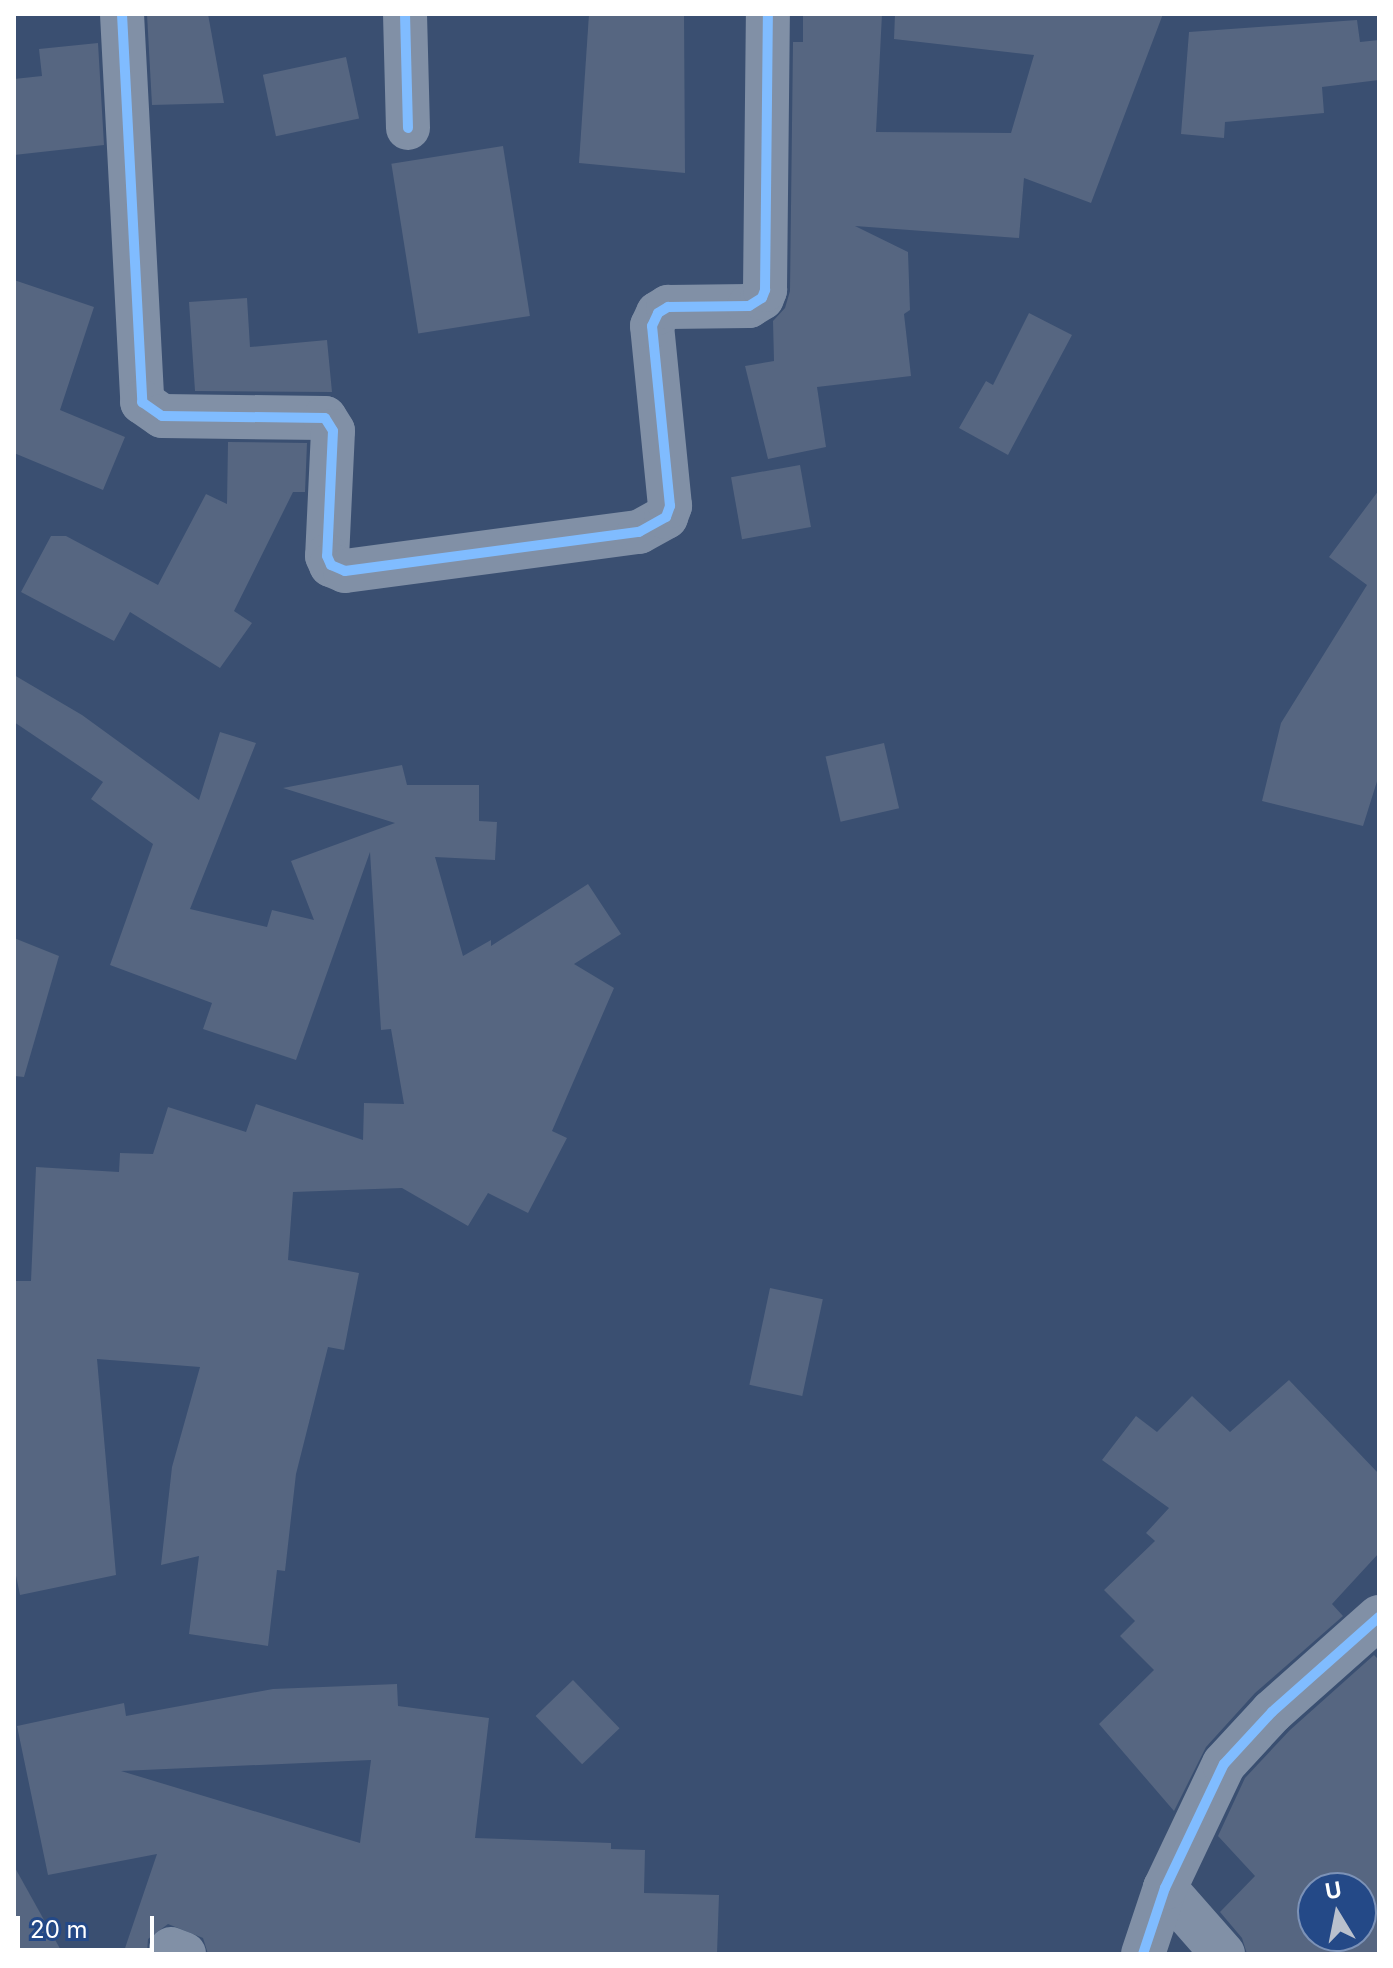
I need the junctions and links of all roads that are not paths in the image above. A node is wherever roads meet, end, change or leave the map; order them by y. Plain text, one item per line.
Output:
1 (122, 14) edge
2 (405, 14) edge
3 (768, 14) edge
4 (408, 128) dead end
5 (1379, 1617) edge
6 (1165, 1888) junction
7 (1143, 1954) edge
8 (1223, 1954) edge

1 - 3 street
2 - 4 street
5 - 6 street
6 - 7 street
6 - 8 street

